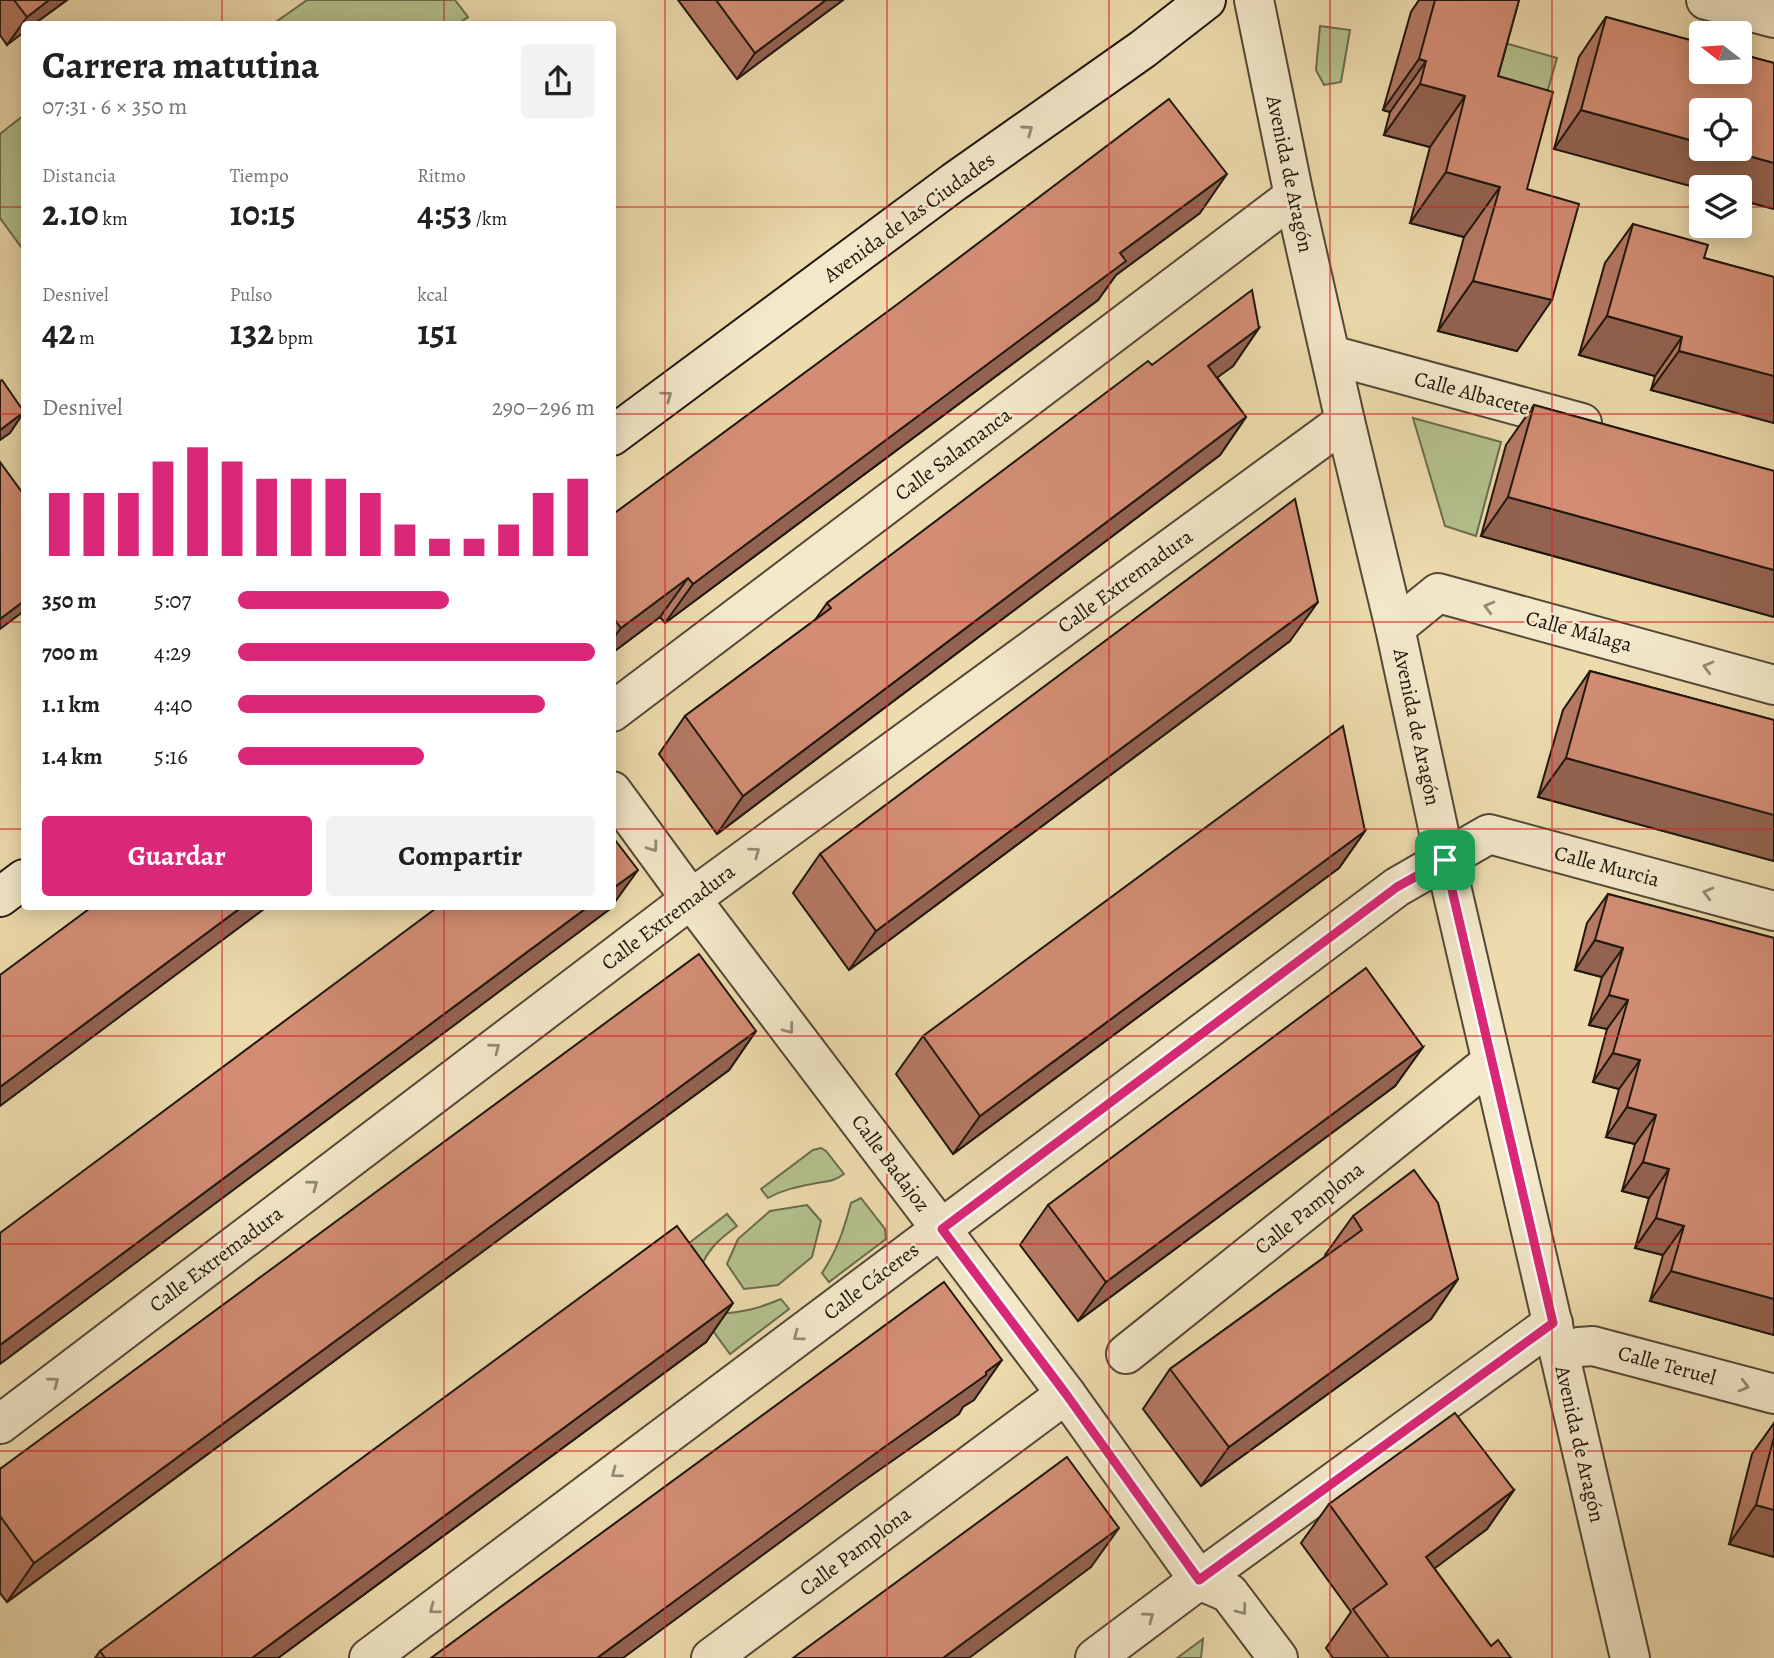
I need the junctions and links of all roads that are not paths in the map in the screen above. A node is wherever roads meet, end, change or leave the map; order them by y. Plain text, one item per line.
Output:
1 (1206, 0) edge
2 (1254, 0) edge
3 (1706, 0) edge
4 (1774, 18) edge
5 (1294, 196) junction
6 (1331, 355) junction
7 (1345, 421) junction
8 (1613, 431) edge
9 (616, 433) edge
10 (1395, 628) junction
11 (1774, 685) edge
12 (616, 709) edge
13 (616, 796) edge
14 (1445, 860) junction
15 (21, 880) edge
16 (0, 897) edge
17 (691, 899) junction
18 (1774, 911) edge
19 (1491, 1062) junction
20 (942, 1229) junction
21 (1557, 1338) junction
22 (1126, 1354) dead end
23 (1066, 1394) junction
24 (1774, 1394) edge
25 (0, 1424) edge
26 (1199, 1580) junction
27 (369, 1658) edge
28 (711, 1658) edge
29 (1095, 1658) edge
30 (1278, 1658) edge
31 (1630, 1658) edge

9 -> 1 street, Avenida de las Ciudades
2 - 5 street, Avenida de Aragón
3 - 4 street
5 - 6 street, Avenida de Aragón
5 - 12 street, Calle Salamanca
6 - 7 street, Avenida de Aragón
6 - 8 street, Calle Albacete
7 - 10 street, Avenida de Aragón
17 -> 7 street, Calle Extremadura
11 -> 10 street, Calle Málaga
10 - 14 street, Avenida de Aragón
13 -> 17 street, Calle Badajoz
18 -> 14 street, Calle Murcia
14 - 19 street, Avenida de Aragón
14 - 20 street, Calle Cáceres
15 - 16 street
17 -> 20 street, Calle Badajoz
25 -> 17 street, Calle Extremadura
19 - 21 street, Avenida de Aragón
19 - 22 street, Calle Pamplona
20 - 23 street, Calle Badajoz
20 -> 27 street, Calle Cáceres
21 -> 24 street, Calle Teruel
21 - 26 street
21 - 31 street, Avenida de Aragón
23 - 26 street, Calle Badajoz
23 - 28 street, Calle Pamplona
29 -> 26 street
26 -> 30 street, Calle Badajoz

